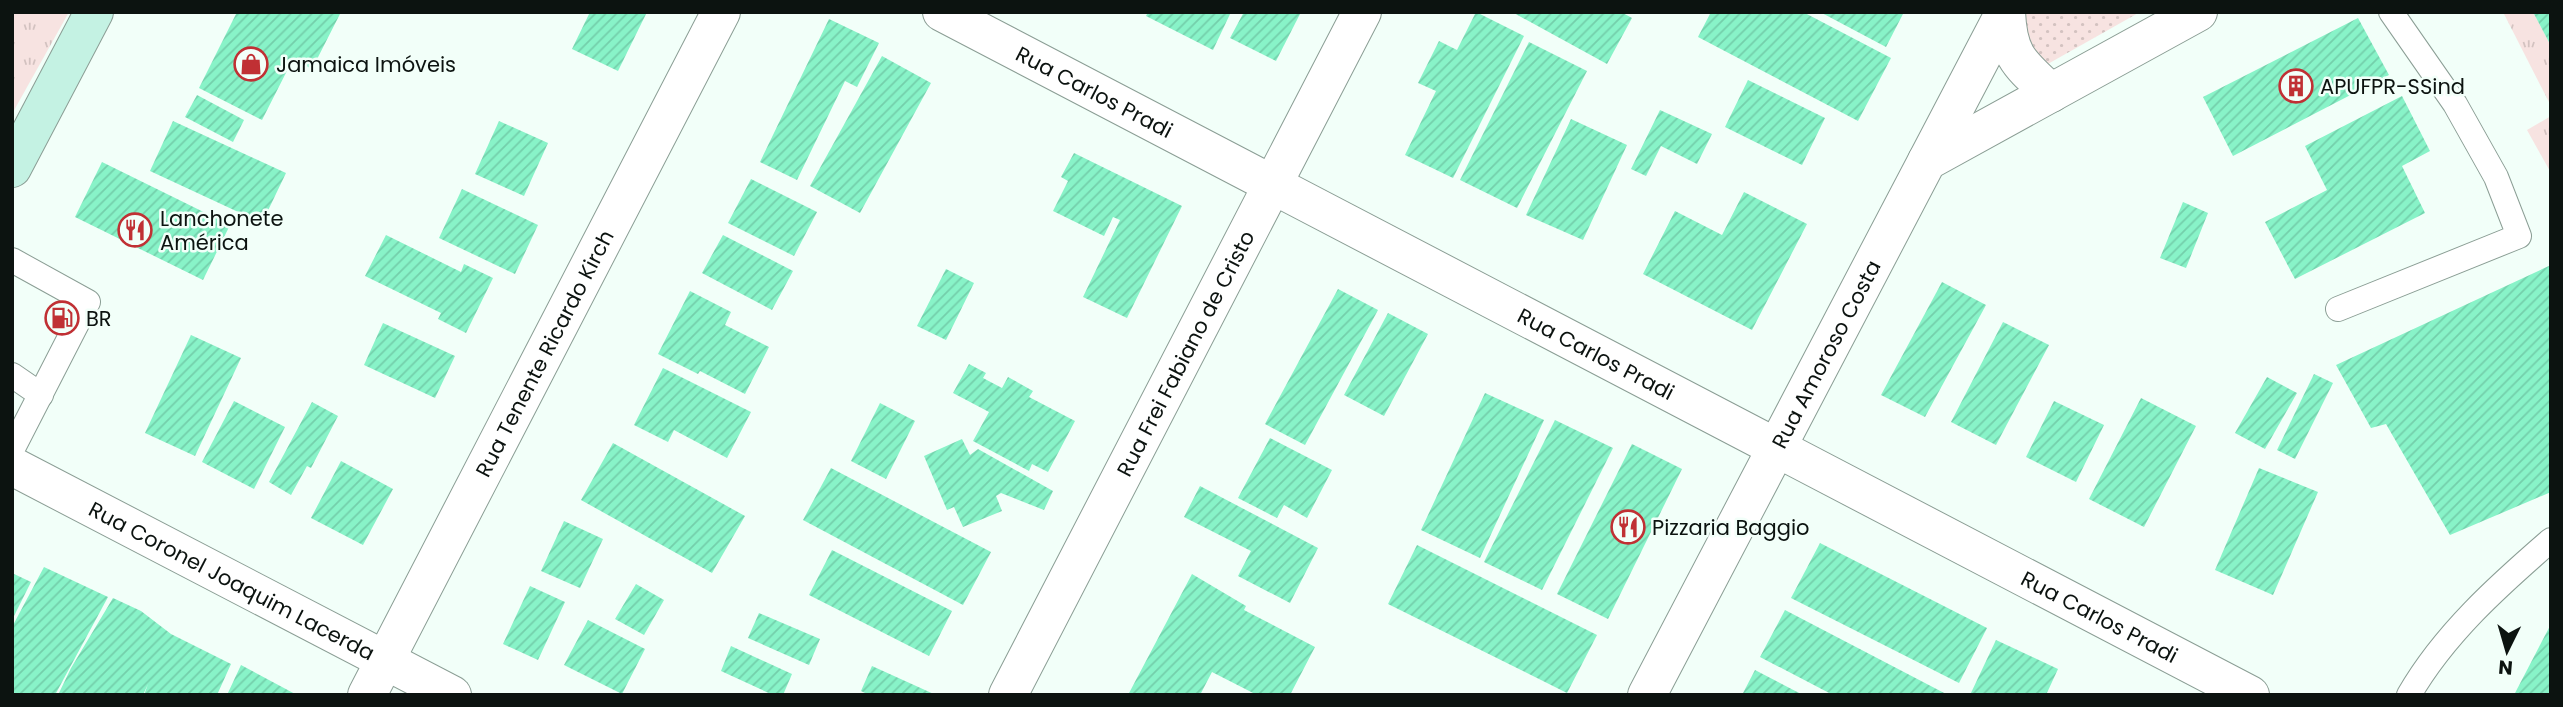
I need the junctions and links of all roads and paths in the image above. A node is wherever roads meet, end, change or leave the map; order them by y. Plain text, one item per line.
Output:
1 (93, 12) edge
2 (721, 12) edge
3 (942, 12) edge
4 (1362, 12) edge
5 (2006, 12) edge
6 (2391, 12) edge
7 (2178, 17) edge
8 (2052, 93) junction
9 (1927, 161) junction
10 (12, 168) edge
11 (1272, 185) junction
12 (12, 260) edge
13 (2338, 309) dead end
14 (12, 375) edge
15 (41, 394) junction
16 (1777, 447) junction
17 (12, 450) edge
18 (12, 466) edge
19 (2551, 540) edge
20 (385, 660) junction
21 (367, 695) edge
22 (452, 695) edge
23 (1008, 695) edge
24 (1647, 695) edge
25 (2250, 695) edge
26 (2409, 695) edge

1 - 10 main road
2 - 20 street, Rua Tenente Ricardo Kirch
3 - 11 street, Rua Carlos Pradi
4 - 11 street, Rua Frei Fabiano de Cristo
5 - 8 street
5 - 9 street, Rua Amoroso Costa
6 - 13 lane
7 - 8 street
8 - 9 street
9 - 16 street, Rua Amoroso Costa
11 - 16 street, Rua Carlos Pradi
11 - 23 street, Rua Frei Fabiano de Cristo
12 - 15 lane
14 - 15 lane
15 - 17 lane
16 - 24 street, Rua Amoroso Costa
16 - 25 street, Rua Carlos Pradi
18 - 20 street, Rua Coronel Joaquim Lacerda
19 - 26 lane
20 - 21 street, Rua Tenente Ricardo Kirch
20 - 22 street, Rua Coronel Joaquim Lacerda

